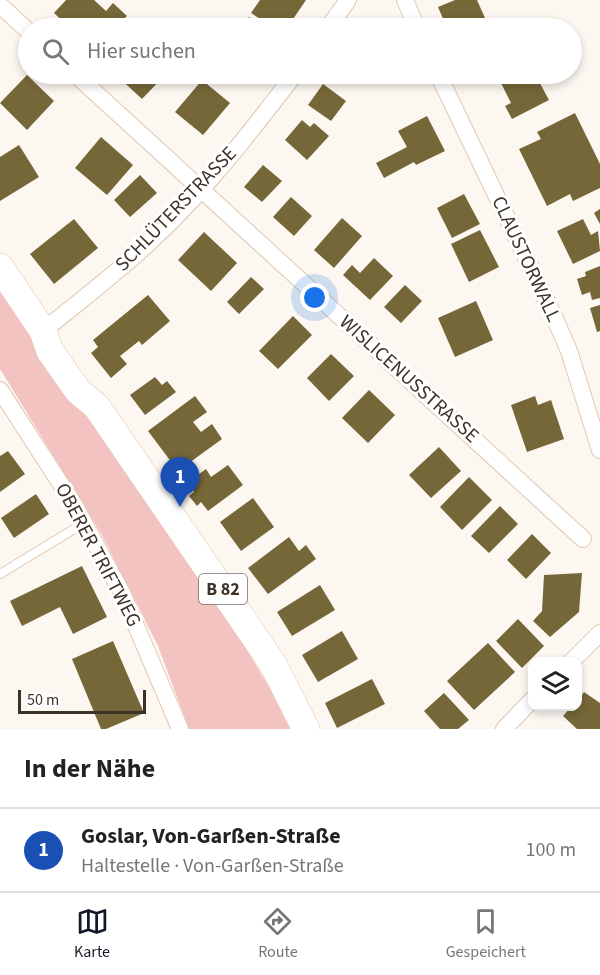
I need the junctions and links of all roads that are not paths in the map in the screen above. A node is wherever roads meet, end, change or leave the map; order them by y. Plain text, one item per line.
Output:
1 (348, 0) edge
2 (405, 0) edge
3 (0, 5) edge
4 (335, 18) edge
5 (413, 18) edge
6 (18, 22) edge
7 (86, 84) edge
8 (287, 84) edge
9 (443, 84) edge
10 (201, 189) junction
11 (0, 267) edge
12 (43, 331) junction
13 (0, 390) edge
14 (600, 450) edge
15 (84, 523) junction
16 (584, 539) dead end
17 (0, 574) edge
18 (600, 633) edge
19 (577, 657) edge
20 (528, 704) edge
21 (180, 729) edge
22 (306, 729) edge
23 (504, 729) edge

1 - 4 street
2 - 5 street
3 - 6 street
7 - 10 street, WISLICENUSSTRASSE
8 - 10 street, SCHLÜTERSTRASSE
9 - 14 street, CLAUSTORWALL
10 - 12 street, SCHLÜTERSTRASSE
10 - 16 street, WISLICENUSSTRASSE
11 - 12 main road, B 82
12 - 22 main road, B 82
13 - 15 street, OBERER TRIFTWEG
15 - 17 lane
15 - 21 street, OBERER TRIFTWEG
18 - 19 street
20 - 23 street

